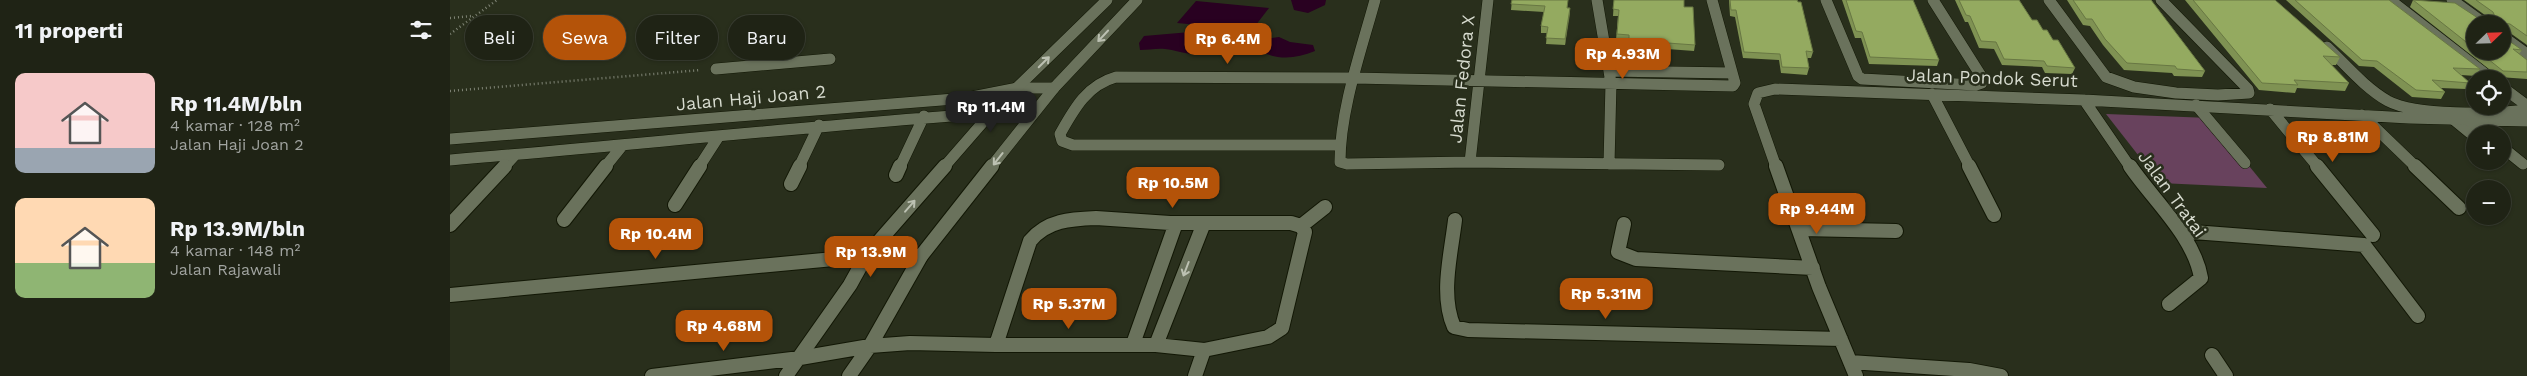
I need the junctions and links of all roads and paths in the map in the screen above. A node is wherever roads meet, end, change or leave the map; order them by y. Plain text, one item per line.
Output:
1 (497, 0) edge
2 (1107, 0) edge
3 (1136, 0) edge
4 (1375, 0) edge
5 (1488, 0) edge
6 (1597, 0) edge
7 (1712, 0) edge
8 (1826, 0) edge
9 (1933, 0) edge
10 (2049, 0) edge
11 (2161, 0) edge
12 (2390, 0) edge
13 (2452, 0) edge
14 (474, 15) edge
15 (2473, 15) edge
16 (465, 17) edge
17 (450, 18) edge
18 (465, 22) edge
19 (450, 34) edge
20 (2318, 39) edge
21 (2511, 42) edge
22 (2527, 54) edge
23 (830, 59) dead end
24 (716, 69) joint
25 (1608, 70) junction
26 (2480, 70) edge
27 (1732, 73) junction
28 (1354, 78) junction
29 (1479, 80) junction
30 (1611, 83) junction
31 (1018, 88) junction
32 (1054, 88) junction
33 (450, 91) edge
34 (1932, 94) junction
35 (2511, 94) edge
36 (2084, 100) junction
37 (2196, 106) junction
38 (2270, 109) junction
39 (991, 113) junction
40 (2362, 115) junction
41 (924, 116) junction
42 (2526, 116) edge
43 (2453, 119) junction
44 (2469, 120) junction
45 (819, 125) junction
46 (2475, 125) edge
47 (2466, 130) edge
48 (718, 136) junction
49 (450, 139) edge
50 (1340, 145) junction
51 (622, 146) junction
52 (2511, 154) edge
53 (515, 155) junction
54 (450, 160) edge
55 (1470, 162) junction
56 (2245, 163) dead end
57 (1609, 164) junction
58 (2523, 164) dead end
59 (1719, 165) dead end
60 (896, 175) dead end
61 (792, 184) dead end
62 (675, 205) dead end
63 (1325, 207) dead end
64 (2459, 208) dead end
65 (1994, 215) dead end
66 (564, 220) dead end
67 (1456, 220) dead end
68 (1176, 223) junction
69 (1204, 223) junction
70 (1624, 224) dead end
71 (450, 225) edge
72 (1301, 226) junction
73 (1800, 229) junction
74 (1896, 231) dead end
75 (2180, 231) junction
76 (2373, 235) dead end
77 (866, 256) junction
78 (920, 256) junction
79 (1813, 268) junction
80 (450, 295) edge
81 (2169, 304) dead end
82 (2418, 316) dead end
83 (1841, 339) junction
84 (1133, 344) junction
85 (996, 345) junction
86 (1156, 345) junction
87 (870, 346) junction
88 (1204, 350) junction
89 (2212, 355) dead end
90 (800, 358) junction
91 (1853, 369) edge
92 (652, 376) edge
93 (786, 376) edge
94 (849, 376) edge
95 (1195, 376) edge
96 (2001, 376) edge
97 (2226, 376) edge

1 - 14 path
31 -> 2 street
3 -> 32 street
4 - 28 street
5 - 29 street, Jalan Fedora X
6 - 25 street
7 - 27 street
8 - 9 street
10 - 11 street
12 - 26 street
13 - 15 street
16 - 17 path
18 - 19 path
20 - 42 street
21 - 22 street
23 - 24 street
24 - 33 path
25 - 27 street
25 - 30 street
27 - 30 street
28 - 29 street
28 - 50 street
28 - 50 street
29 - 30 street
29 - 55 street, Jalan Fedora X
30 - 57 street
31 - 32 street, Jalan Haji Joan 2
31 - 39 street
31 - 49 street, Jalan Haji Joan 2
32 -> 78 street
34 - 36 street, Jalan Pondok Serut
34 - 65 street
34 - 73 street, Jalan Pondok Serut
35 - 42 street
36 - 37 street, Jalan Pondok Serut
36 - 75 street, Jalan Tratai
37 - 38 street, Jalan Pondok Serut
37 - 56 street
38 - 40 street, Jalan Pondok Serut
38 - 76 street
39 - 41 street
77 -> 39 street
40 - 43 street, Jalan Pondok Serut
40 - 64 street
41 - 45 street
41 - 60 street
42 - 44 street, Jalan Pondok Serut
43 - 44 street, Jalan Pondok Serut
43 - 47 street
44 - 46 street
45 - 48 street
45 - 61 street
48 - 51 street
48 - 62 street
50 - 55 street
51 - 53 street
51 - 66 street
52 - 58 street
53 - 54 street
53 - 71 street
55 - 57 street
57 - 59 street
63 - 72 street
67 - 83 street
68 - 69 street
68 - 84 street
68 - 85 street
69 - 72 street
69 -> 86 street
70 - 79 street
72 - 88 street
73 - 74 street
73 - 79 street, Jalan Pondok Serut
75 - 81 street, Jalan Tratai
75 - 82 street
77 - 78 street
77 - 80 street
77 - 90 street
78 - 87 street
79 - 83 street, Jalan Pondok Serut
83 - 91 street, Jalan Pondok Serut
84 - 85 street
84 - 86 street
85 - 87 street
86 - 88 street
87 - 90 street
87 - 94 street
88 - 95 street
89 - 97 street
90 - 92 street
90 - 93 street
91 - 96 street

